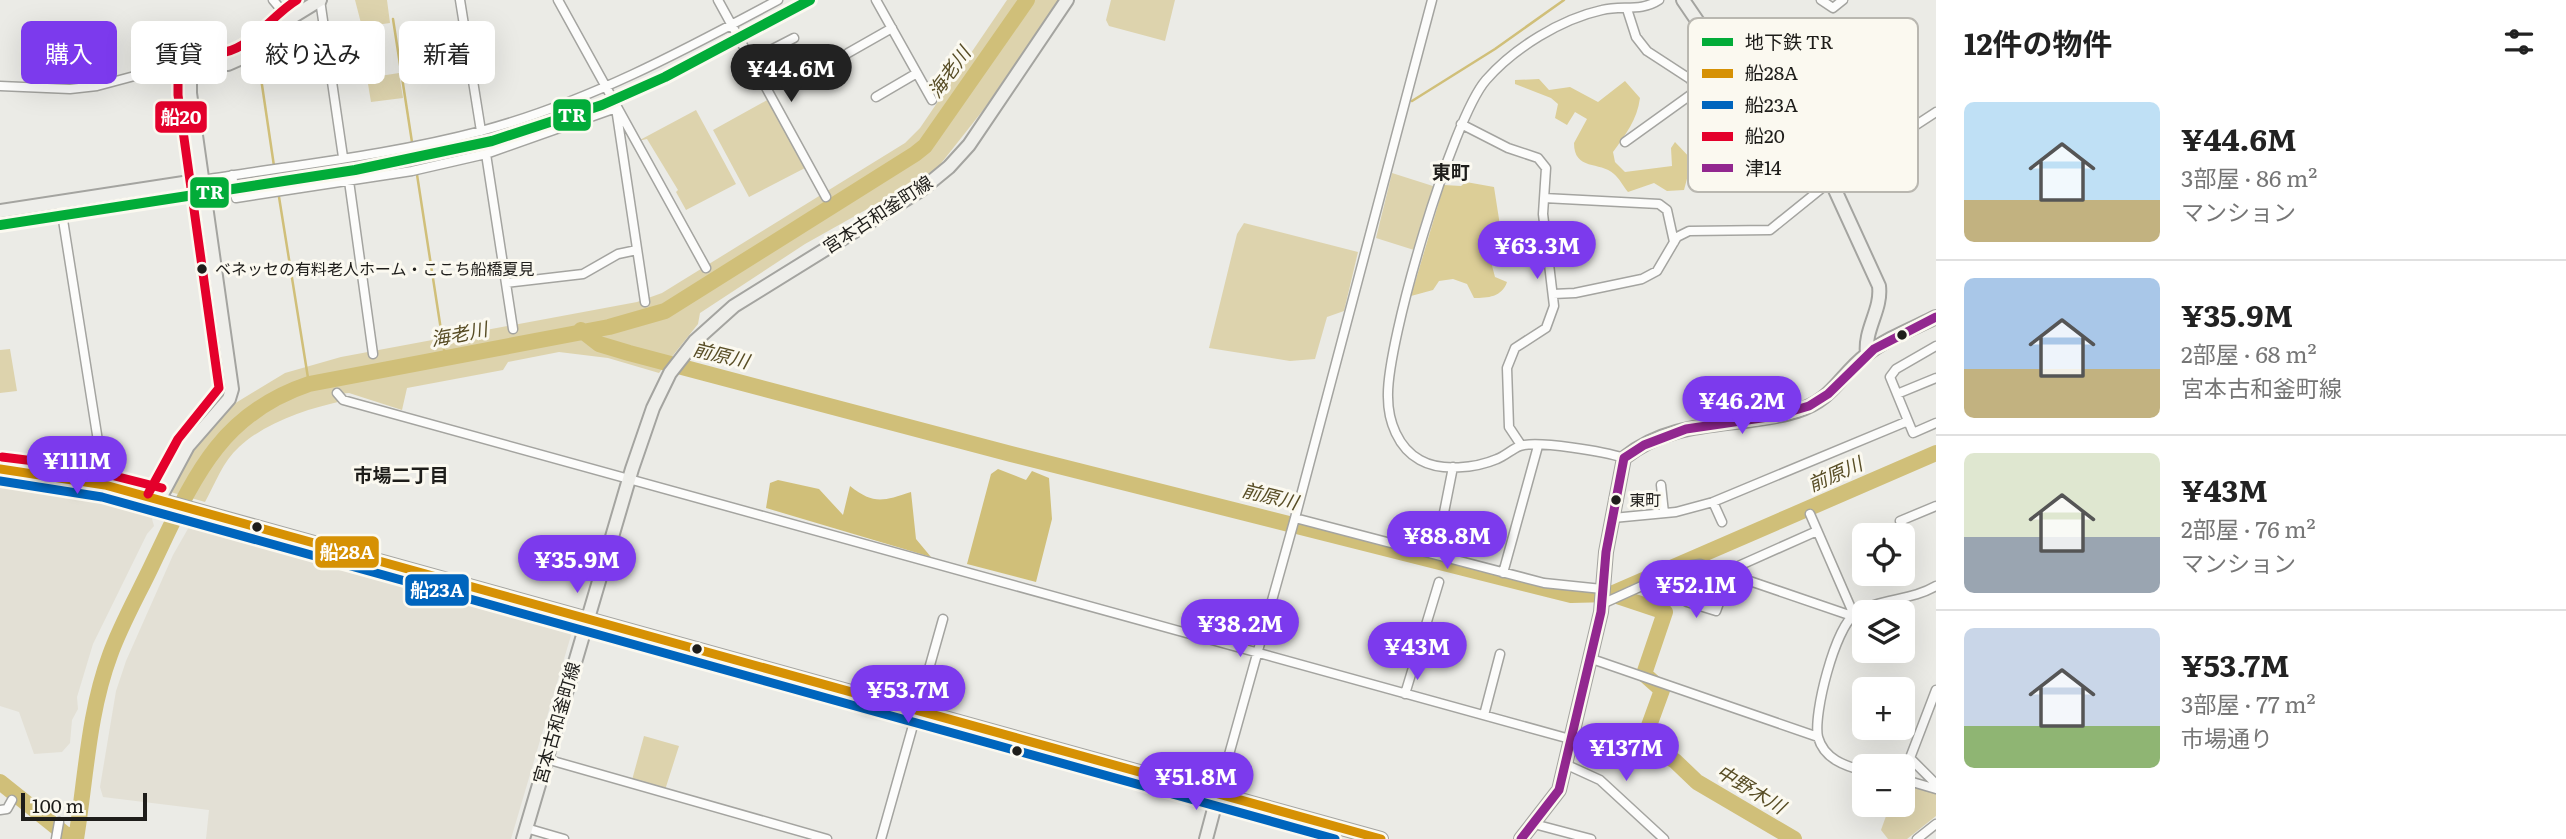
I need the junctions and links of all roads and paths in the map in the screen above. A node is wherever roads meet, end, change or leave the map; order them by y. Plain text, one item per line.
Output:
1 (273, 0) edge
2 (320, 0) edge
3 (460, 0) edge
4 (558, 0) edge
5 (718, 0) edge
6 (778, 0) edge
7 (876, 0) edge
8 (1067, 0) edge
9 (1432, 0) edge
10 (1659, 0) edge
11 (1683, 0) edge
12 (1821, 0) edge
13 (1843, 0) edge
14 (1627, 9) junction
15 (1695, 18) edge
16 (289, 19) junction
17 (732, 25) junction
18 (892, 28) junction
19 (794, 38) dead end
20 (848, 54) dead end
21 (751, 60) junction
22 (227, 62) edge
23 (917, 74) junction
24 (131, 77) edge
25 (1688, 79) edge
26 (189, 84) edge
27 (0, 86) edge
28 (607, 87) junction
29 (1688, 96) edge
30 (876, 97) dead end
31 (932, 100) dead end
32 (616, 108) junction
33 (1936, 112) edge
34 (1461, 124) junction
35 (1918, 124) edge
36 (481, 131) junction
37 (1625, 142) dead end
38 (486, 154) junction
39 (343, 157) junction
40 (232, 175) junction
41 (203, 180) junction
42 (349, 181) junction
43 (1817, 192) edge
44 (1837, 192) edge
45 (826, 197) dead end
46 (1544, 198) junction
47 (60, 201) junction
48 (0, 211) edge
49 (1674, 242) junction
50 (637, 250) junction
51 (706, 268) dead end
52 (506, 283) junction
53 (1553, 294) junction
54 (645, 302) dead end
55 (1936, 317) edge
56 (513, 329) dead end
57 (1936, 346) edge
58 (373, 354) dead end
59 (1867, 354) junction
60 (1936, 377) edge
61 (337, 393) dead end
62 (1897, 394) junction
63 (1908, 421) junction
64 (1936, 423) edge
65 (1521, 445) junction
66 (1538, 446) junction
67 (1624, 458) junction
68 (1453, 467) junction
69 (0, 469) edge
70 (628, 481) junction
71 (105, 485) junction
72 (1661, 485) dead end
73 (165, 501) junction
74 (1713, 502) junction
75 (1936, 506) edge
76 (1664, 513) junction
77 (1810, 514) dead end
78 (1613, 518) junction
79 (1295, 519) junction
80 (1900, 521) dead end
81 (1722, 522) dead end
82 (1817, 531) junction
83 (1436, 553) junction
84 (1700, 564) junction
85 (1727, 572) junction
86 (1503, 573) junction
87 (1439, 582) dead end
88 (1936, 586) edge
89 (1602, 596) junction
90 (1905, 600) edge
91 (1852, 613) edge
92 (1852, 615) edge
93 (1852, 617) edge
94 (943, 618) dead end
95 (587, 619) junction
96 (1256, 653) junction
97 (1500, 654) dead end
98 (1589, 658) junction
99 (1936, 690) edge
100 (1405, 694) junction
101 (917, 710) junction
102 (1484, 715) junction
103 (1818, 737) junction
104 (1570, 739) junction
105 (546, 759) junction
106 (1565, 764) junction
107 (1852, 768) edge
108 (1915, 782) edge
109 (1936, 786) edge
110 (1218, 794) junction
111 (12, 800) dead end
112 (0, 810) edge
113 (59, 823) dead end
114 (1534, 824) junction
115 (1936, 824) edge
116 (524, 834) edge
117 (57, 837) edge
118 (564, 839) edge
119 (827, 839) edge
120 (881, 839) edge
121 (1206, 839) edge
122 (1381, 839) edge
123 (1521, 839) edge
124 (1591, 839) edge
125 (1664, 839) edge
126 (1917, 839) edge

1 - 16 street
2 - 16 street
2 - 39 street
3 - 36 street
4 - 28 street
5 - 17 street
6 - 17 street
7 - 18 street
8 - 70 street, 宮本古和釜町線
9 - 79 street
10 - 14 street
11 - 15 street
12 - 13 street
14 - 25 street
14 - 34 street
16 - 22 street
17 - 21 street
17 - 28 street
18 - 20 street
18 - 23 street
19 - 21 street
21 - 45 street
23 - 30 street
23 - 31 street
24 - 27 street
26 - 41 street
28 - 32 street
28 - 36 street
29 - 37 street
32 - 38 street
32 - 50 street
32 - 51 street
33 - 35 street
34 - 46 street
34 - 68 street
36 - 39 street
38 - 42 street
38 - 52 street
39 - 40 street
40 - 41 street
40 - 42 street
41 - 47 street
41 - 73 street
42 - 58 street
43 - 49 street
44 - 59 street
46 - 49 street
46 - 53 street
47 - 48 street
47 - 71 street
49 - 53 street
50 - 52 street
50 - 54 street
52 - 56 street
53 - 65 street
55 - 59 street
57 - 62 street
59 - 67 street
60 - 62 street
61 - 70 street
62 - 63 street
63 - 64 street
63 - 74 street
65 - 66 street
65 - 68 street
66 - 67 street
66 - 86 street
67 - 78 street
68 - 83 street
69 - 71 street
70 - 95 street, 宮本古和釜町線
70 - 96 street
71 - 73 street
72 - 76 street
73 - 95 street
74 - 76 street
74 - 81 street
75 - 80 street
76 - 78 street
77 - 82 street
78 - 89 street
79 - 83 street
79 - 96 street
82 - 85 street
82 - 91 street
83 - 86 street
84 - 85 street
84 - 85 street
84 - 89 street
85 - 92 street
86 - 89 street
87 - 100 street
88 - 90 street
89 - 98 street
93 - 103 street
94 - 101 street
95 - 101 street
95 - 105 street, 宮本古和釜町線
96 - 100 street
96 - 110 street
97 - 102 street
98 - 103 street
98 - 104 street
99 - 109 street
100 - 102 street
101 - 110 street
101 - 120 street
102 - 104 street
103 - 107 street
104 - 106 street
105 - 116 street, 宮本古和釜町線
105 - 119 street
106 - 114 street
106 - 125 street
108 - 109 street
110 - 121 street
110 - 122 street
111 - 112 street
113 - 117 street
114 - 123 street
114 - 124 street
115 - 126 street
116 - 118 street

